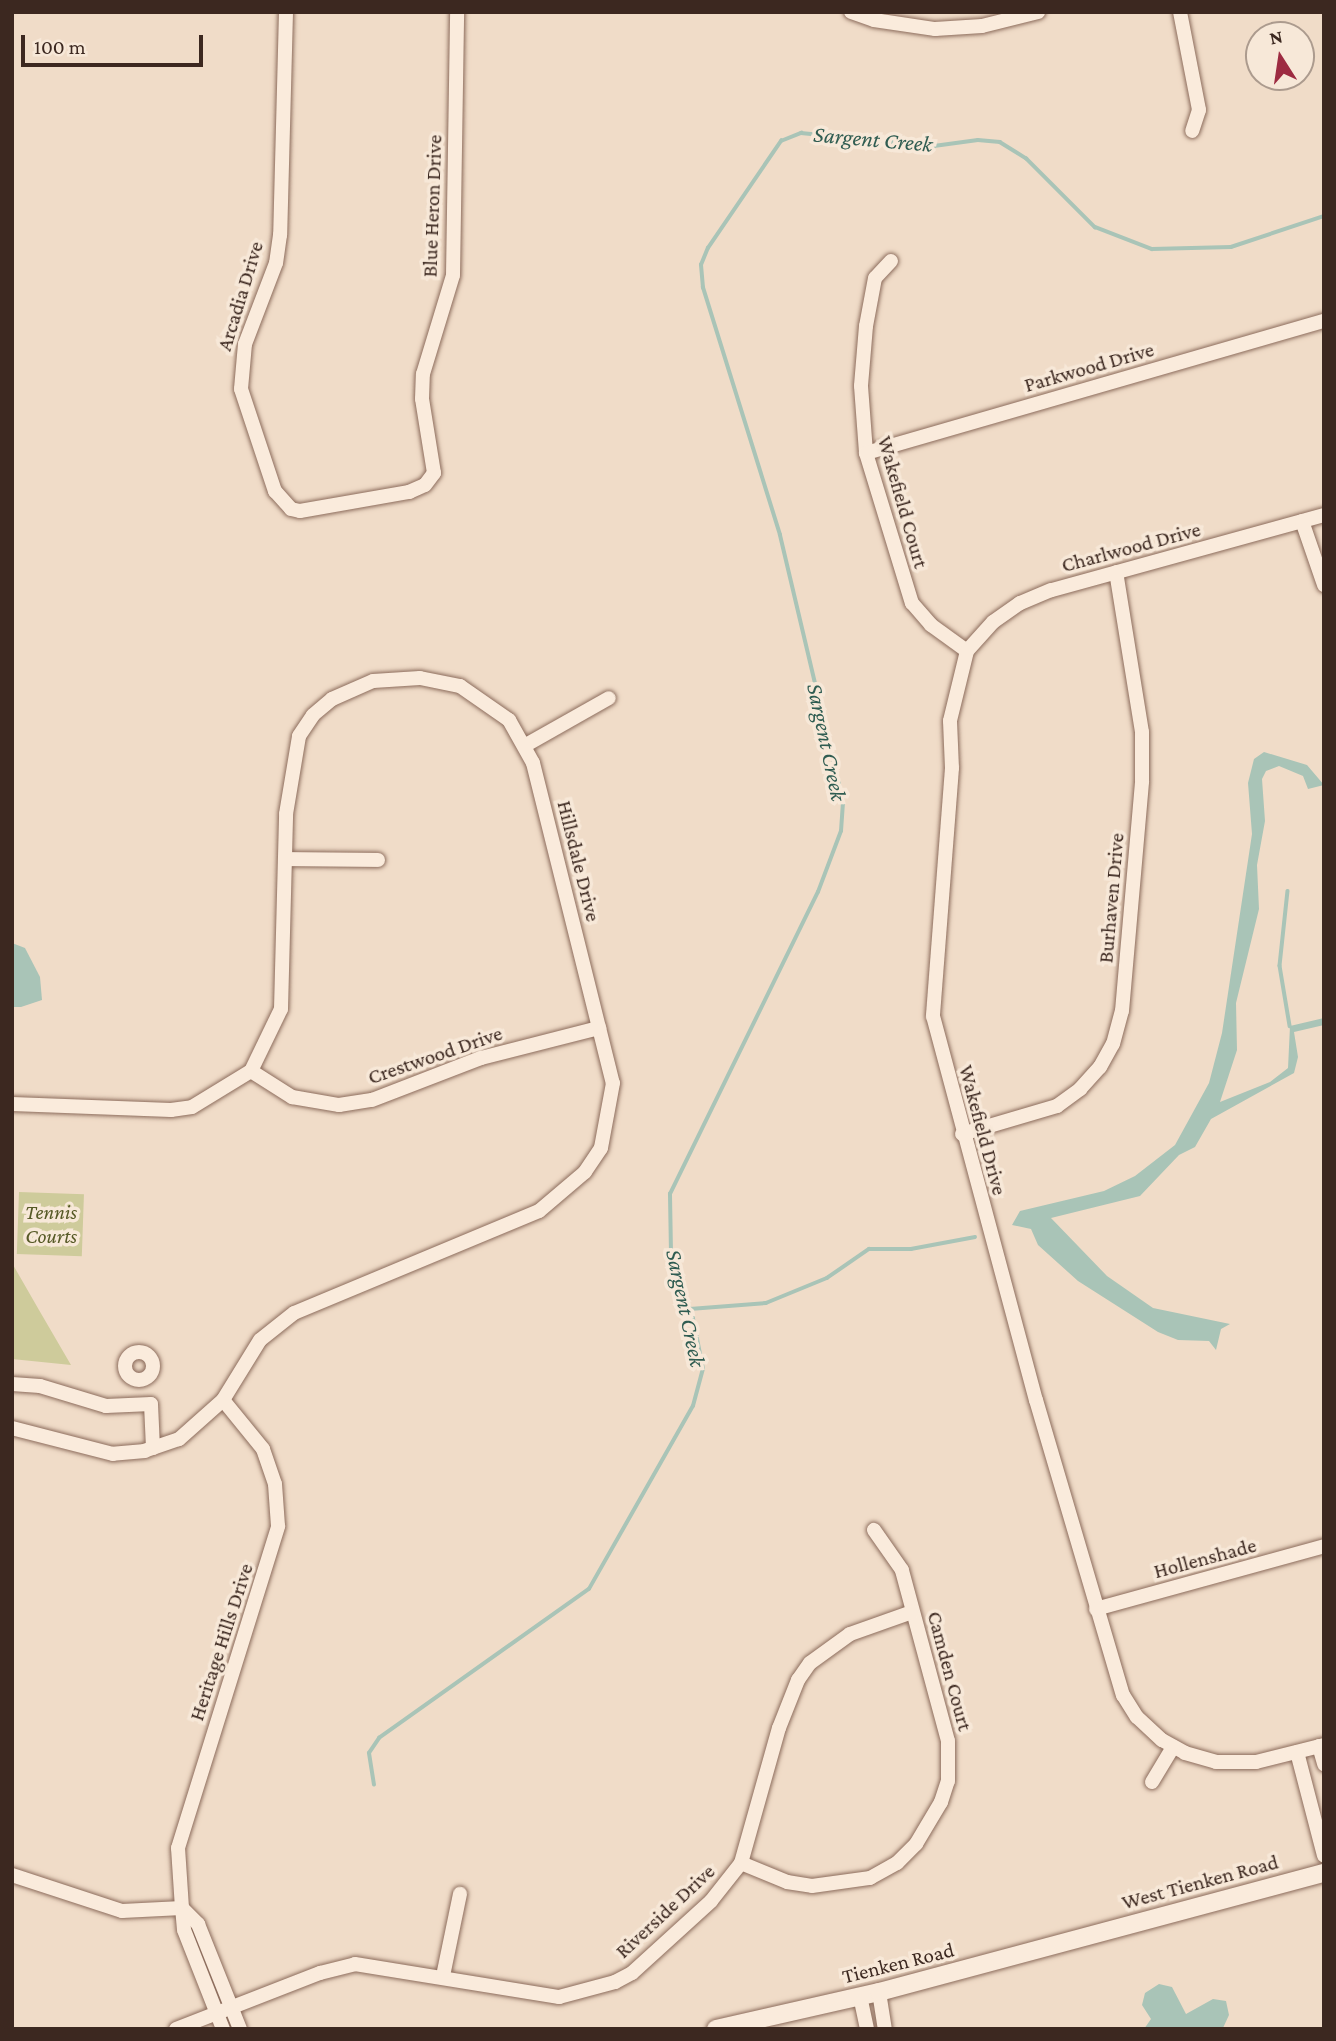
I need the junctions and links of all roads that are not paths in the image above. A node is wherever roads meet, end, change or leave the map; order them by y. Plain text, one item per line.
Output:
1 (286, 12) edge
2 (457, 12) edge
3 (851, 12) edge
4 (1038, 12) edge
5 (1180, 12) edge
6 (1192, 131) dead end
7 (891, 261) dead end
8 (1324, 321) edge
9 (866, 453) junction
10 (430, 478) joint
11 (1324, 515) edge
12 (1302, 522) junction
13 (1116, 572) junction
14 (1324, 585) edge
15 (967, 651) junction
16 (608, 698) dead end
17 (526, 745) junction
18 (285, 859) junction
19 (378, 860) dead end
20 (599, 1028) junction
21 (251, 1071) junction
22 (12, 1104) edge
23 (962, 1134) junction
24 (148, 1376) dead end
25 (12, 1384) edge
26 (223, 1400) junction
27 (151, 1404) junction
28 (12, 1428) edge
29 (153, 1448) junction
30 (874, 1530) dead end
31 (1324, 1546) edge
32 (1096, 1609) junction
33 (912, 1612) junction
34 (1321, 1746) edge
35 (1173, 1747) junction
36 (1297, 1752) junction
37 (1324, 1764) edge
38 (1152, 1782) dead end
39 (1324, 1856) edge
40 (741, 1863) junction
41 (1324, 1873) edge
42 (12, 1875) edge
43 (460, 1894) dead end
44 (182, 1908) junction
45 (1089, 1936) joint
46 (443, 1976) junction
47 (879, 1992) junction
48 (860, 1996) junction
49 (225, 2012) junction
50 (176, 2029) edge
51 (223, 2029) edge
52 (240, 2029) edge
53 (716, 2029) edge
54 (867, 2029) edge
55 (885, 2029) edge

1 - 10 street, Arcadia Drive
2 - 10 street, Blue Heron Drive
3 - 4 street
5 - 6 street
7 - 9 street, Wakefield Court
8 - 9 street, Parkwood Drive
9 - 15 street, Wakefield Court
11 - 12 street, Charlwood Drive
12 - 13 street, Charlwood Drive
12 - 14 street
13 - 15 street, Charlwood Drive
13 - 23 street, Burhaven Drive
15 - 23 street, Wakefield Drive
16 - 17 street
17 - 18 street, Hillsdale Drive
17 - 20 street, Hillsdale Drive
18 - 19 street
18 - 21 street, Hillsdale Drive
20 - 21 street, Crestwood Drive
20 - 26 street, Hillsdale Drive
21 - 22 street
23 - 32 street, Wakefield Drive
24 - 27 street
25 - 27 street
26 - 29 street, Hillsdale Drive
26 - 44 street, Heritage Hills Drive
27 - 29 street
28 - 29 street, Hillsdale Drive
30 - 33 street, Camden Court
31 - 32 street, Hollenshade
32 - 35 street, Wakefield Drive
33 - 40 street, Riverside Drive
33 - 40 street, Camden Court
34 - 36 street
34 - 37 street
35 - 36 street
35 - 38 street
36 - 39 street
40 - 46 street, Riverside Drive
41 - 45 street, West Tienken Road
42 - 44 street
43 - 46 street
44 - 49 street
45 - 47 street, Tienken Road
46 - 49 street, Riverside Drive
47 - 48 street, Tienken Road
47 - 55 street
48 - 53 street, Tienken Road
48 - 54 street
49 - 50 street, Riverside Drive
49 - 51 street
49 - 52 street

